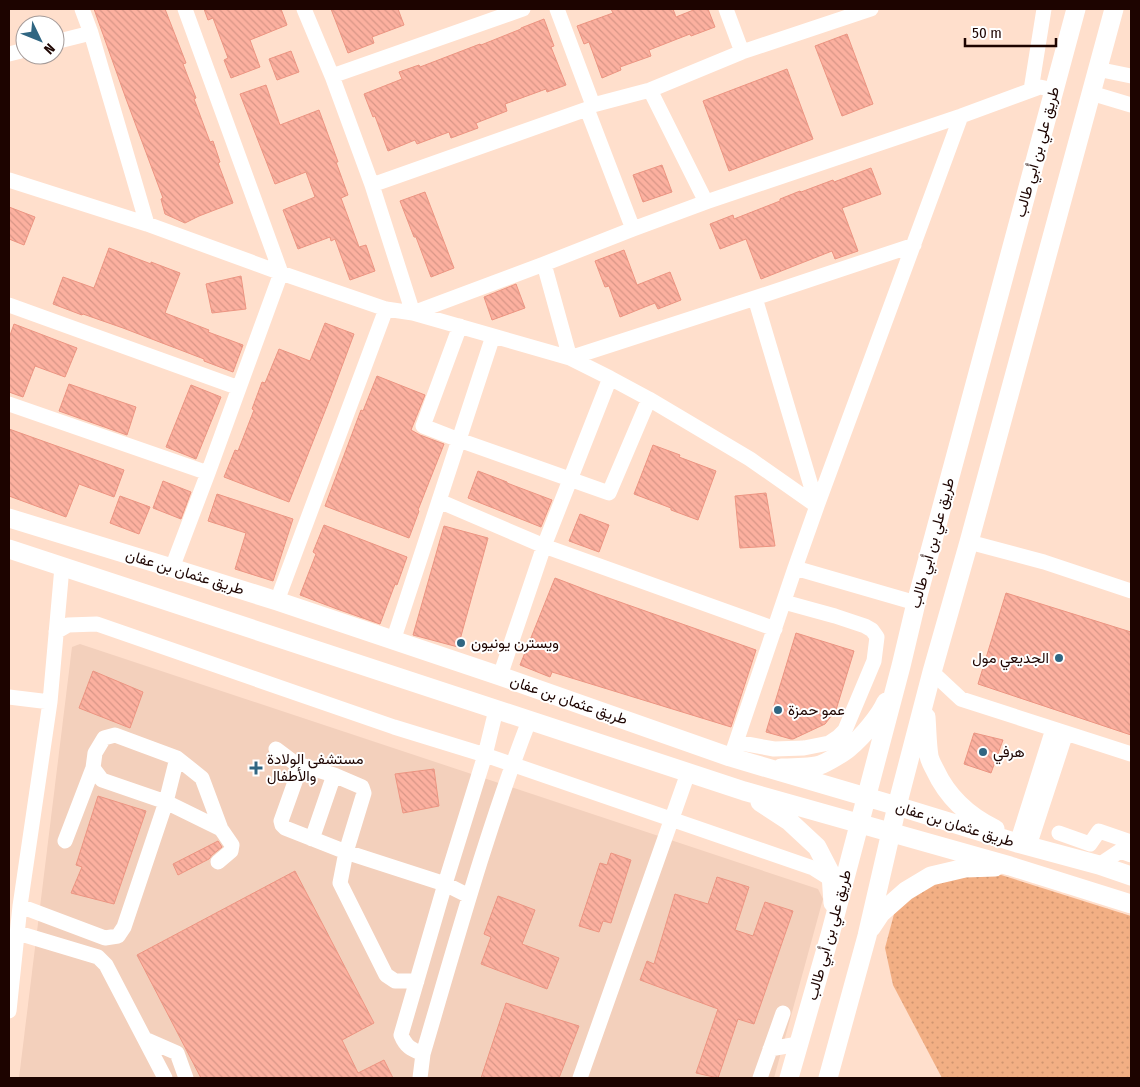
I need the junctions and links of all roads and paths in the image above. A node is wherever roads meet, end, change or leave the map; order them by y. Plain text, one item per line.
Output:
1 (82, 9) edge
2 (185, 9) edge
3 (304, 9) edge
4 (523, 9) edge
5 (557, 9) edge
6 (726, 9) edge
7 (871, 9) edge
8 (1044, 9) edge
9 (1076, 9) edge
10 (1114, 9) edge
11 (855, 11) edge
12 (91, 34) junction
13 (65, 40) edge
14 (742, 52) junction
15 (1097, 69) junction
16 (332, 76) junction
17 (1131, 76) edge
18 (650, 90) junction
19 (1031, 90) junction
20 (1054, 90) junction
21 (1091, 93) junction
22 (1131, 105) edge
23 (590, 107) junction
24 (961, 116) junction
25 (9, 180) edge
26 (372, 185) junction
27 (706, 202) junction
28 (147, 224) junction
29 (633, 229) junction
30 (914, 245) junction
31 (544, 264) junction
32 (280, 273) junction
33 (755, 298) junction
34 (9, 307) edge
35 (386, 310) junction
36 (413, 312) junction
37 (460, 326) junction
38 (493, 336) junction
39 (570, 358) junction
40 (610, 378) junction
41 (239, 388) junction
42 (649, 399) junction
43 (9, 404) edge
44 (459, 440) junction
45 (208, 473) junction
46 (570, 480) junction
47 (439, 501) junction
48 (817, 506) junction
49 (9, 518) edge
50 (970, 542) junction
51 (544, 546) junction
52 (9, 549) edge
53 (62, 567) junction
54 (172, 568) junction
55 (795, 568) junction
56 (1131, 591) edge
57 (277, 602) junction
58 (784, 602) junction
59 (916, 603) junction
60 (775, 629) junction
61 (56, 632) junction
62 (393, 641) junction
63 (902, 666) junction
64 (932, 672) junction
65 (500, 676) junction
66 (9, 697) edge
67 (926, 698) junction
68 (50, 702) junction
69 (496, 710) junction
70 (529, 721) junction
71 (1060, 731) junction
72 (276, 749) dead end
73 (733, 749) junction
74 (1131, 754) edge
75 (484, 755) junction
76 (177, 758) junction
77 (512, 765) junction
78 (300, 767) junction
79 (93, 768) junction
80 (768, 769) junction
81 (688, 773) junction
82 (334, 775) junction
83 (744, 792) junction
84 (867, 798) junction
85 (166, 802) junction
86 (897, 806) junction
87 (672, 819) junction
88 (859, 824) junction
89 (991, 826) junction
90 (220, 829) junction
91 (462, 831) junction
92 (891, 832) junction
93 (1060, 833) dead end
94 (488, 837) junction
95 (312, 839) junction
96 (65, 841) dead end
97 (1131, 842) edge
98 (1023, 845) junction
99 (346, 852) junction
100 (1131, 855) edge
101 (218, 862) dead end
102 (1099, 865) junction
103 (1010, 866) junction
104 (1131, 876) edge
105 (832, 880) junction
106 (445, 884) junction
107 (469, 896) junction
108 (1131, 904) edge
109 (20, 906) junction
110 (18, 933) junction
111 (830, 935) junction
112 (867, 936) junction
113 (105, 938) junction
114 (98, 957) junction
115 (417, 981) junction
116 (9, 1010) edge
117 (783, 1012) dead end
118 (145, 1039) junction
119 (798, 1044) junction
120 (770, 1048) junction
121 (422, 1054) junction
122 (158, 1076) edge
123 (186, 1078) edge
124 (420, 1078) edge
125 (580, 1078) edge
126 (760, 1078) edge
127 (789, 1078) edge
128 (828, 1078) edge

1 - 12 street
2 - 32 street
3 - 16 street
4 - 16 street
5 - 23 street
6 - 14 street
7 - 11 street
8 - 19 street
9 - 20 main road, طريق علي بن أبي طالب
10 - 15 main road
11 - 14 street
12 - 13 street
12 - 28 street
14 - 18 street
15 - 17 street
15 - 21 main road
16 - 26 street
18 - 23 street
18 - 27 street
19 - 20 street
19 - 24 street
20 - 59 main road, طريق علي بن أبي طالب
21 - 22 street
21 - 50 main road
23 - 26 street
23 - 29 street
24 - 27 street
24 - 30 street
25 - 28 street
26 - 36 street
27 - 29 street
28 - 32 street
29 - 31 street
30 - 33 street
30 - 48 street
31 - 36 street
31 - 39 street
32 - 35 street
32 - 41 street
33 - 39 street
33 - 48 street
34 - 41 street
35 - 36 street
35 - 57 street
36 - 37 street
37 - 38 street
37 - 44 street
38 - 39 street
38 - 44 street
39 - 40 street
40 - 42 street
40 - 46 street
41 - 45 street
42 - 46 street
42 - 48 street
43 - 45 street
44 - 46 street
44 - 47 street
45 - 54 street
46 - 51 street
47 - 51 street
47 - 62 street
48 - 55 street
49 - 54 main road, طريق عثمان بن عفان
50 - 56 street
50 - 64 main road
51 - 60 street
51 - 65 street
52 - 53 main road, طريق عثمان بن عفان
53 - 61 street
53 - 69 main road, طريق عثمان بن عفان
54 - 57 main road, طريق عثمان بن عفان
55 - 58 street
55 - 59 street
57 - 62 main road, طريق عثمان بن عفان
58 - 60 street
58 - 73 street
59 - 63 main road, طريق علي بن أبي طالب
60 - 73 street
61 - 68 street
61 - 75 street
62 - 65 main road, طريق عثمان بن عفان
63 - 80 main road
63 - 84 main road, طريق علي بن أبي طالب
64 - 67 main road
64 - 71 street
65 - 73 main road, طريق عثمان بن عفان
66 - 68 street
67 - 86 main road
67 - 89 main road
68 - 109 street
69 - 70 main road, طريق عثمان بن عفان
69 - 75 street
70 - 77 street
70 - 81 main road, طريق عثمان بن عفان
71 - 74 street
71 - 98 street
72 - 78 street
73 - 80 main road, طريق عثمان بن عفان
75 - 77 street
75 - 91 street
76 - 79 street
76 - 85 street
76 - 90 street
77 - 87 street
77 - 94 street
78 - 82 street
78 - 95 street
79 - 85 street
79 - 96 street
80 - 84 main road, طريق عثمان بن عفان
81 - 83 main road, طريق عثمان بن عفان
81 - 87 street
82 - 95 street
82 - 99 street
83 - 88 main road, طريق عثمان بن عفان
83 - 105 main road
84 - 86 main road, طريق عثمان بن عفان
84 - 88 main road, طريق علي بن أبي طالب
85 - 90 street
85 - 113 street
86 - 89 main road, طريق عثمان بن عفان
86 - 92 main road
87 - 105 street
87 - 125 street
88 - 92 main road, طريق عثمان بن عفان
88 - 111 main road, طريق علي بن أبي طالب
89 - 98 main road, طريق عثمان بن عفان
90 - 101 street
91 - 94 street
91 - 106 street
92 - 103 main road, طريق عثمان بن عفان
92 - 112 main road
93 - 97 street
94 - 107 street
95 - 99 street
98 - 102 main road, طريق عثمان بن عفان
99 - 106 street
99 - 115 street
100 - 102 street
102 - 104 main road, طريق عثمان بن عفان
103 - 108 main road, طريق عثمان بن عفان
103 - 112 main road
105 - 111 main road
106 - 107 street
106 - 115 street
107 - 121 street
109 - 110 street
109 - 113 street
110 - 114 street
110 - 116 street
111 - 119 main road, طريق علي بن أبي طالب
112 - 128 main road
113 - 114 street
114 - 118 street
115 - 121 street
117 - 120 street
118 - 122 street
118 - 123 street
119 - 120 street
119 - 127 main road, طريق علي بن أبي طالب
120 - 126 street
121 - 124 street

